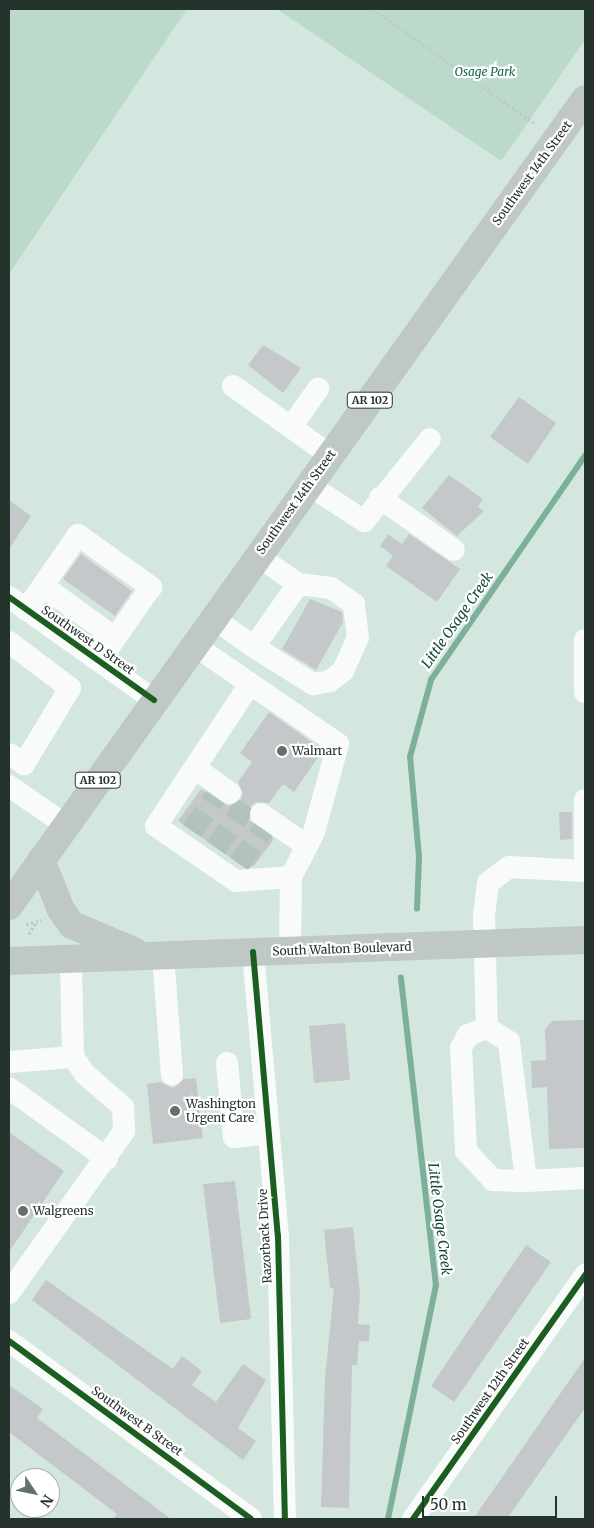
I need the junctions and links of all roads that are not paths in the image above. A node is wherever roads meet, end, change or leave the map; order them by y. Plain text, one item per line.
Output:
1 (585, 99) edge
2 (233, 386) dead end
3 (318, 389) dead end
4 (291, 427) junction
5 (430, 439) dead end
6 (330, 455) junction
7 (309, 485) junction
8 (380, 498) junction
9 (454, 550) dead end
10 (258, 556) junction
11 (298, 584) junction
12 (43, 586) junction
13 (15, 607) edge
14 (213, 618) junction
15 (115, 638) junction
16 (585, 640) edge
17 (9, 642) edge
18 (194, 645) junction
19 (254, 647) junction
20 (99, 661) junction
21 (250, 684) junction
22 (585, 692) edge
23 (154, 700) junction
24 (17, 759) edge
25 (195, 768) junction
26 (9, 786) edge
27 (223, 792) dead end
28 (585, 800) edge
29 (265, 822) dead end
30 (66, 825) junction
31 (307, 846) junction
32 (41, 860) junction
33 (291, 877) junction
34 (18, 915) edge
35 (585, 940) edge
36 (484, 944) junction
37 (290, 951) junction
38 (253, 952) junction
39 (155, 956) junction
40 (71, 961) junction
41 (9, 962) edge
42 (487, 1028) junction
43 (73, 1057) junction
44 (9, 1062) edge
45 (227, 1063) dead end
46 (172, 1075) dead end
47 (9, 1088) edge
48 (269, 1133) junction
49 (107, 1159) junction
50 (585, 1178) edge
51 (526, 1181) junction
52 (585, 1275) edge
53 (12, 1281) edge
54 (9, 1341) edge
55 (251, 1519) edge
56 (285, 1519) edge
57 (413, 1519) edge

1 - 6 main road, Southwest 14th Street / AR 102
2 - 4 street
3 - 4 street
4 - 6 street
5 - 8 street
6 - 7 main road, Southwest 14th Street / AR 102
7 - 8 street
7 - 10 main road, Southwest 14th Street / AR 102
8 - 9 street
10 - 11 street
10 - 14 main road, Southwest 14th Street / AR 102
11 - 19 street
11 - 19 street
12 - 13 street
12 - 15 street
12 - 15 street
13 - 20 street, Southwest D Street
14 - 18 main road, Southwest 14th Street / AR 102
14 - 19 street
15 - 20 street
16 - 22 street
17 - 24 street
18 - 21 street
18 - 23 main road, Southwest 14th Street / AR 102
20 - 23 street, Southwest D Street
21 - 25 street
21 - 31 street
23 - 30 main road, Southwest 14th Street / AR 102
24 - 26 street
25 - 27 street
25 - 33 street
26 - 30 street
28 - 36 street
29 - 31 street
30 - 32 main road, Southwest 14th Street / AR 102
31 - 33 street
32 - 34 main road, Southwest 14th Street / AR 102
32 - 39 main road
33 - 37 street
35 - 36 main road, South Walton Boulevard
36 - 37 main road, South Walton Boulevard
36 - 42 street
37 - 38 main road, South Walton Boulevard
38 - 39 main road, South Walton Boulevard
38 - 48 street, Razorback Drive
39 - 40 main road, South Walton Boulevard
39 - 46 street
40 - 41 main road, South Walton Boulevard
40 - 43 street
42 - 51 street
42 - 51 street
43 - 44 street
43 - 49 street
45 - 48 street
47 - 49 street
48 - 56 street, Razorback Drive
49 - 53 street
50 - 51 street
52 - 57 street, Southwest 12th Street
54 - 55 street, Southwest B Street

